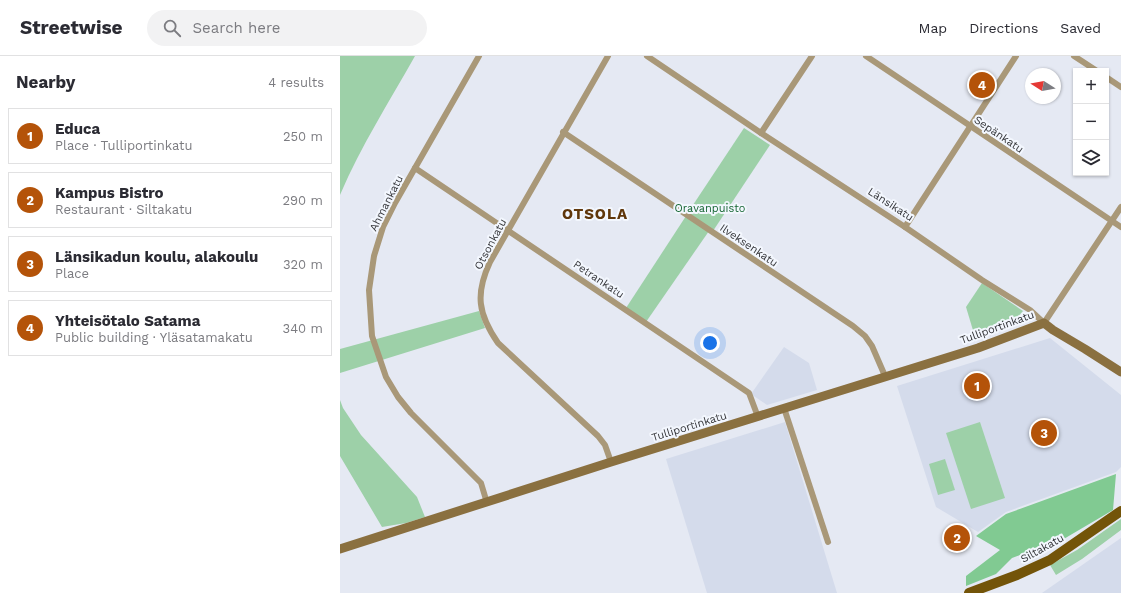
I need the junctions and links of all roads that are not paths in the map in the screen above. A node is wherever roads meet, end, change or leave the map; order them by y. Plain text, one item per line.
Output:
1 (479, 56) edge
2 (608, 56) edge
3 (647, 56) edge
4 (812, 56) edge
5 (866, 56) edge
6 (1016, 56) edge
7 (1074, 56) edge
8 (1092, 68) edge
9 (1109, 79) edge
10 (1121, 87) edge
11 (970, 126) junction
12 (564, 132) junction
13 (761, 133) junction
14 (415, 168) junction
15 (1121, 207) edge
16 (1112, 222) junction
17 (904, 227) junction
18 (1121, 228) edge
19 (509, 230) junction
20 (1044, 323) junction
21 (1121, 372) edge
22 (885, 376) junction
23 (784, 408) junction
24 (758, 417) junction
25 (611, 462) junction
26 (487, 503) junction
27 (1121, 511) edge
28 (828, 542) dead end
29 (340, 549) edge
30 (969, 593) edge

1 - 14 street, Ahmankatu
2 - 12 street, Otsonkatu
3 - 13 street, Länsikatu
4 - 13 street
5 - 11 street, Sepänkatu
6 - 11 street
7 - 8 street
9 - 10 street
11 - 16 street, Sepänkatu
11 - 17 street
12 - 19 street, Otsonkatu
12 - 22 street, Ilveksenkatu
13 - 17 street, Länsikatu
14 - 19 street, Petrankatu
14 - 26 street, Ahmankatu
15 - 16 street
16 - 18 street, Sepänkatu
16 - 20 street
17 - 20 street, Länsikatu
19 - 24 street, Petrankatu
19 - 25 street, Otsonkatu
20 - 21 street, Länsikatu
20 - 22 street, Tulliportinkatu
22 - 23 street, Tulliportinkatu
23 - 24 street, Tulliportinkatu
23 - 28 street
24 - 25 street, Tulliportinkatu
25 - 26 street, Tulliportinkatu
26 - 29 street, Tulliportinkatu
27 - 30 main road, Siltakatu

